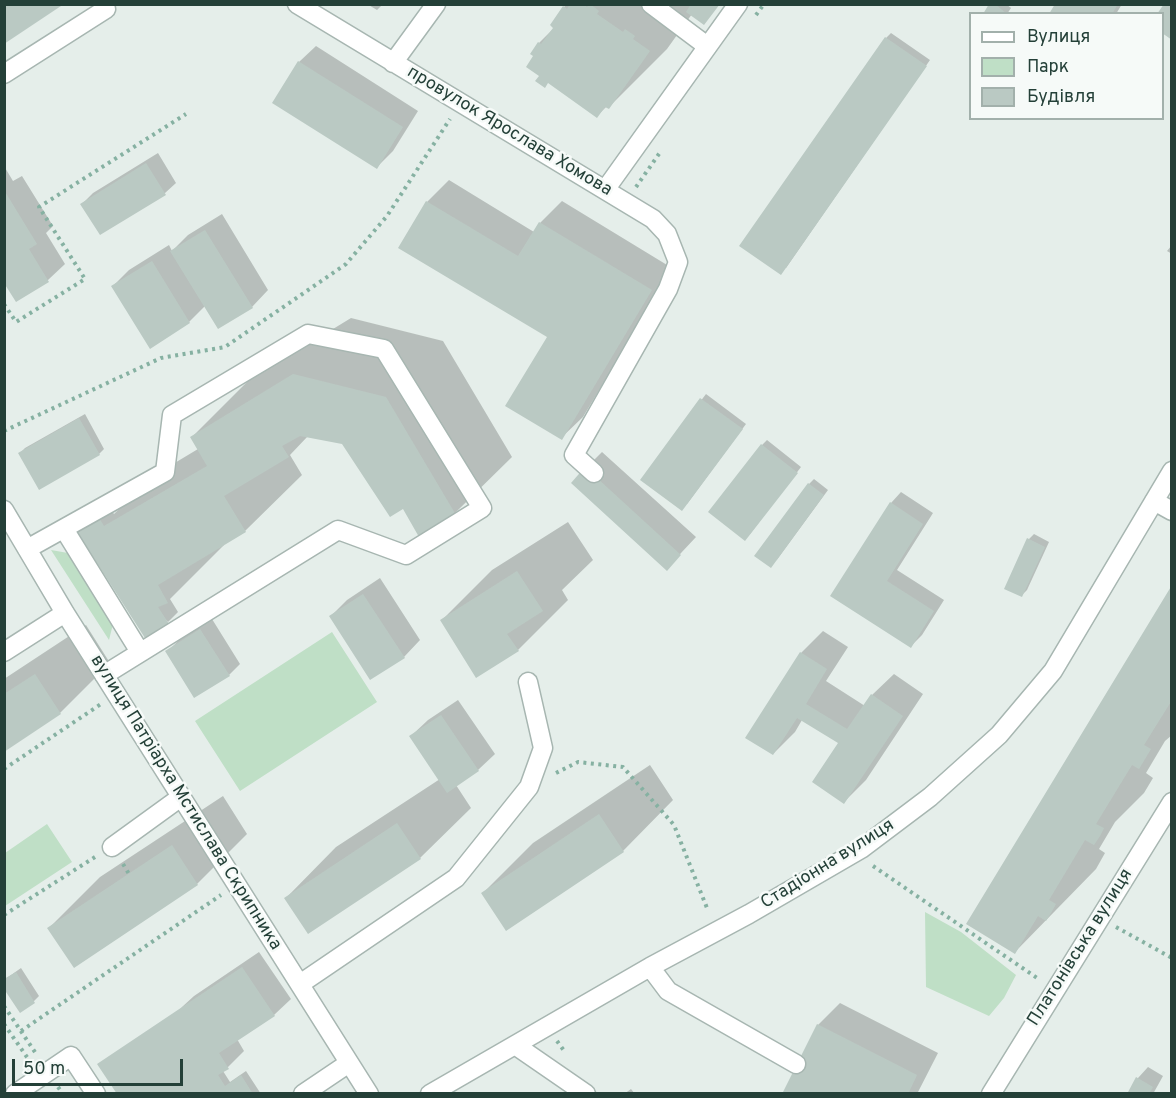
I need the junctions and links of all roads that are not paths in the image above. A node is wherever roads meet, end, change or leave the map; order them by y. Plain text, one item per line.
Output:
1 (103, 4) edge
2 (297, 4) edge
3 (436, 4) edge
4 (651, 4) edge
5 (738, 4) edge
6 (707, 46) junction
7 (393, 63) junction
8 (4, 74) edge
9 (605, 190) junction
10 (1172, 471) edge
11 (594, 473) dead end
12 (1154, 501) junction
13 (1172, 511) edge
14 (6, 517) edge
15 (64, 529) junction
16 (27, 549) junction
17 (65, 613) junction
18 (4, 652) edge
19 (140, 652) junction
20 (104, 675) junction
21 (528, 682) dead end
22 (181, 797) junction
23 (1172, 802) edge
24 (112, 847) road end
25 (650, 968) junction
26 (300, 984) junction
27 (515, 1046) junction
28 (350, 1063) junction
29 (796, 1064) dead end
30 (15, 1094) edge
31 (96, 1094) edge
32 (303, 1094) edge
33 (369, 1094) edge
34 (430, 1094) edge
35 (586, 1094) edge
36 (991, 1094) edge

1 - 8 street
2 - 7 street, провулок Ярослава Хомова
3 - 7 street
4 - 6 street
5 - 6 street
6 - 9 street
7 - 9 street, провулок Ярослава Хомова
9 - 11 street, провулок Ярослава Хомова
10 - 12 street, Стадіонна вулиця
12 - 13 street
12 - 25 street, Стадіонна вулиця
14 - 16 street, вулиця Патріарха Мстислава Скрипника
15 - 16 street
15 - 19 street
15 - 19 street
16 - 17 street, вулиця Патріарха Мстислава Скрипника
17 - 18 street
17 - 20 street, вулиця Патріарха Мстислава Скрипника
19 - 20 street
20 - 22 street, вулиця Патріарха Мстислава Скрипника
21 - 26 street
22 - 24 street
22 - 26 street, вулиця Патріарха Мстислава Скрипника
23 - 36 street, Платонівська вулиця
25 - 27 street, Стадіонна вулиця
25 - 29 street
26 - 28 street, вулиця Патріарха Мстислава Скрипника
27 - 34 street, Стадіонна вулиця
27 - 35 street
28 - 32 street
28 - 33 street, вулиця Патріарха Мстислава Скрипника
30 - 31 street

